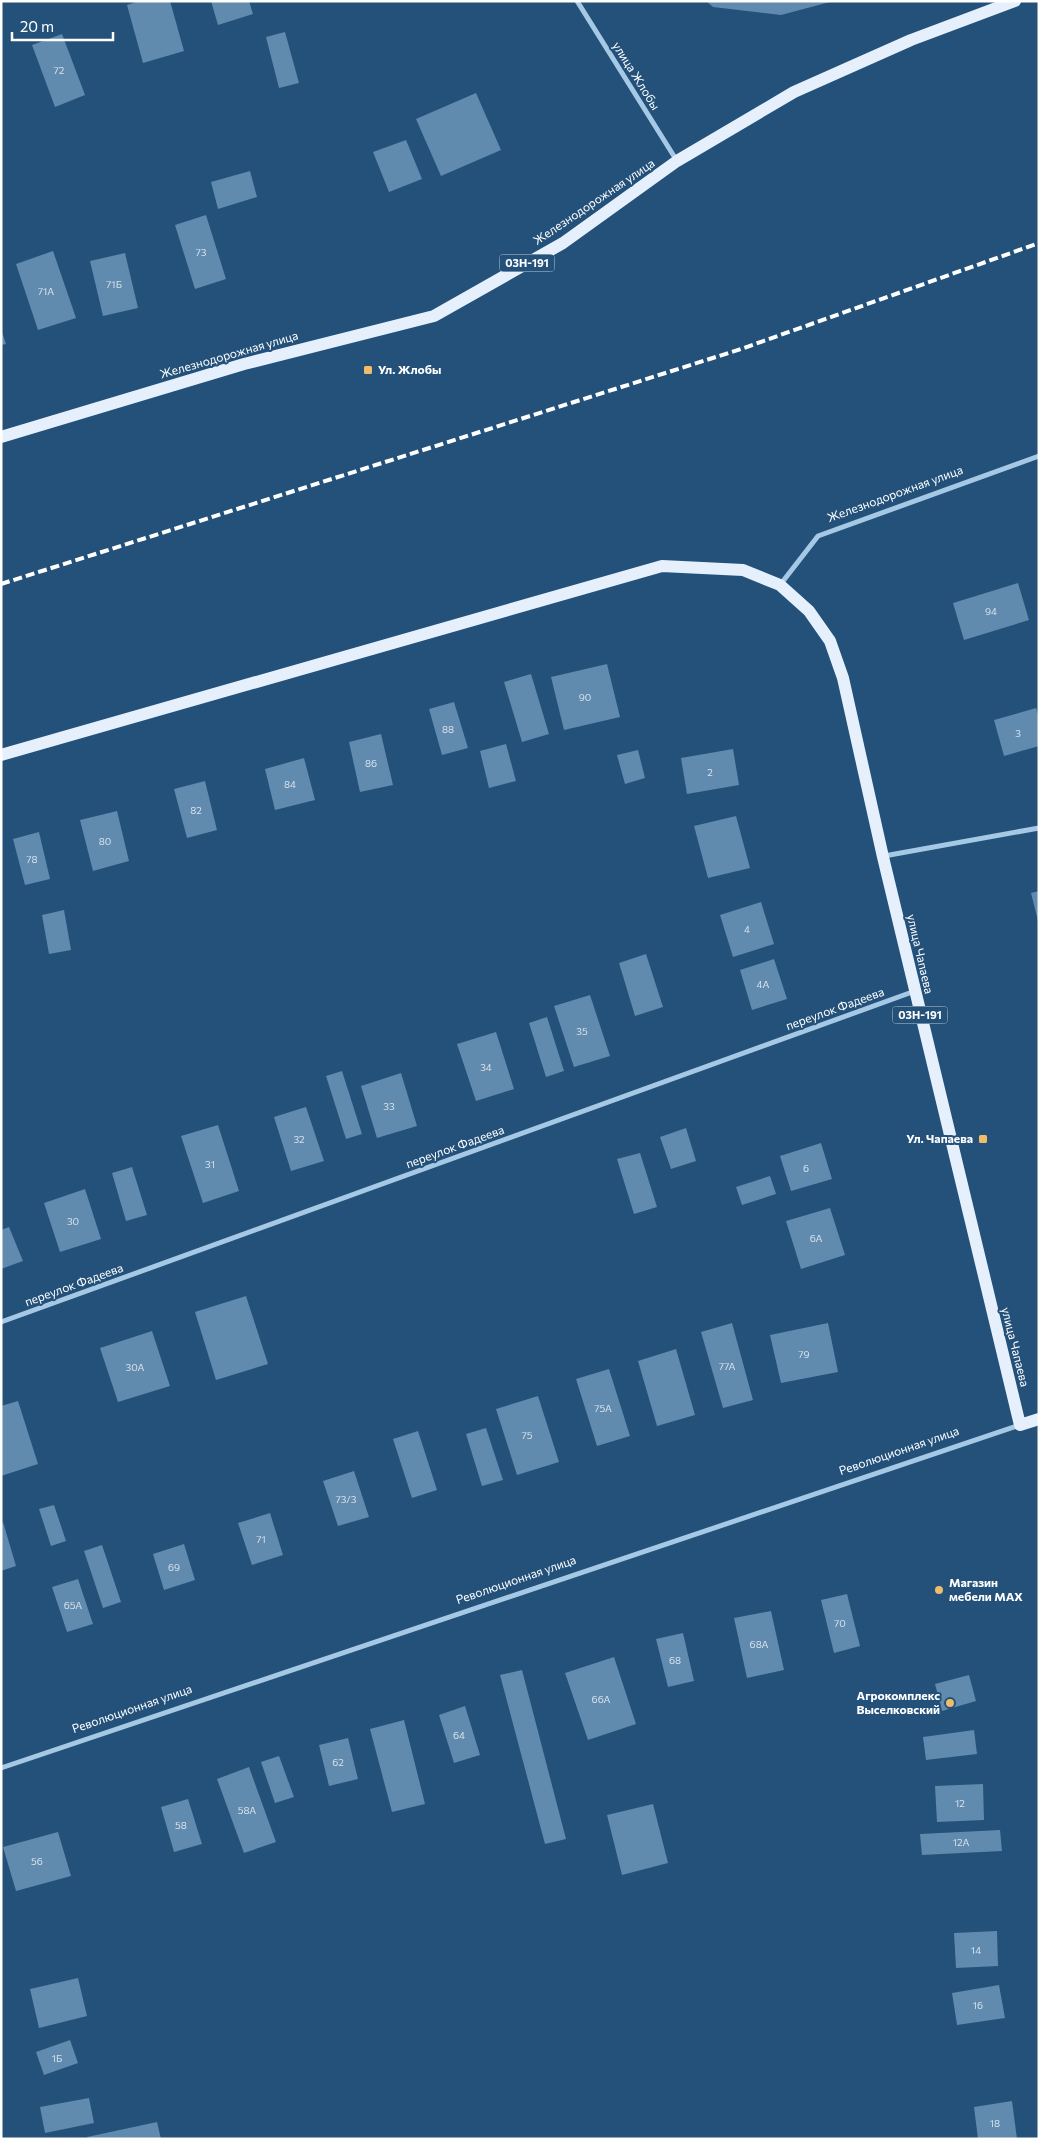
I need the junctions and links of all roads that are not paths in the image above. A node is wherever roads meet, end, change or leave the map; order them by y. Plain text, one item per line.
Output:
1 (577, 1) edge
2 (1015, 1) edge
3 (677, 161) junction
4 (1, 437) edge
5 (1039, 456) edge
6 (780, 585) junction
7 (1, 755) edge
8 (1039, 828) edge
9 (883, 857) junction
10 (915, 991) junction
11 (1, 1322) edge
12 (1039, 1419) edge
13 (1020, 1425) junction
14 (1, 1768) edge

1 - 3 street, улица Жлобы
2 - 3 main road, Железнодорожная улица / 03Н-191
3 - 4 main road, Железнодорожная улица / 03Н-191
5 - 6 street, Железнодорожная улица
6 - 7 main road, 03Н-191
6 - 9 main road, улица Чапаева / 03Н-191
8 - 9 street
9 - 10 main road, улица Чапаева / 03Н-191
10 - 11 street, переулок Фадеева
10 - 13 main road, улица Чапаева / 03Н-191
12 - 13 main road, Революционная улица
13 - 14 street, Революционная улица

